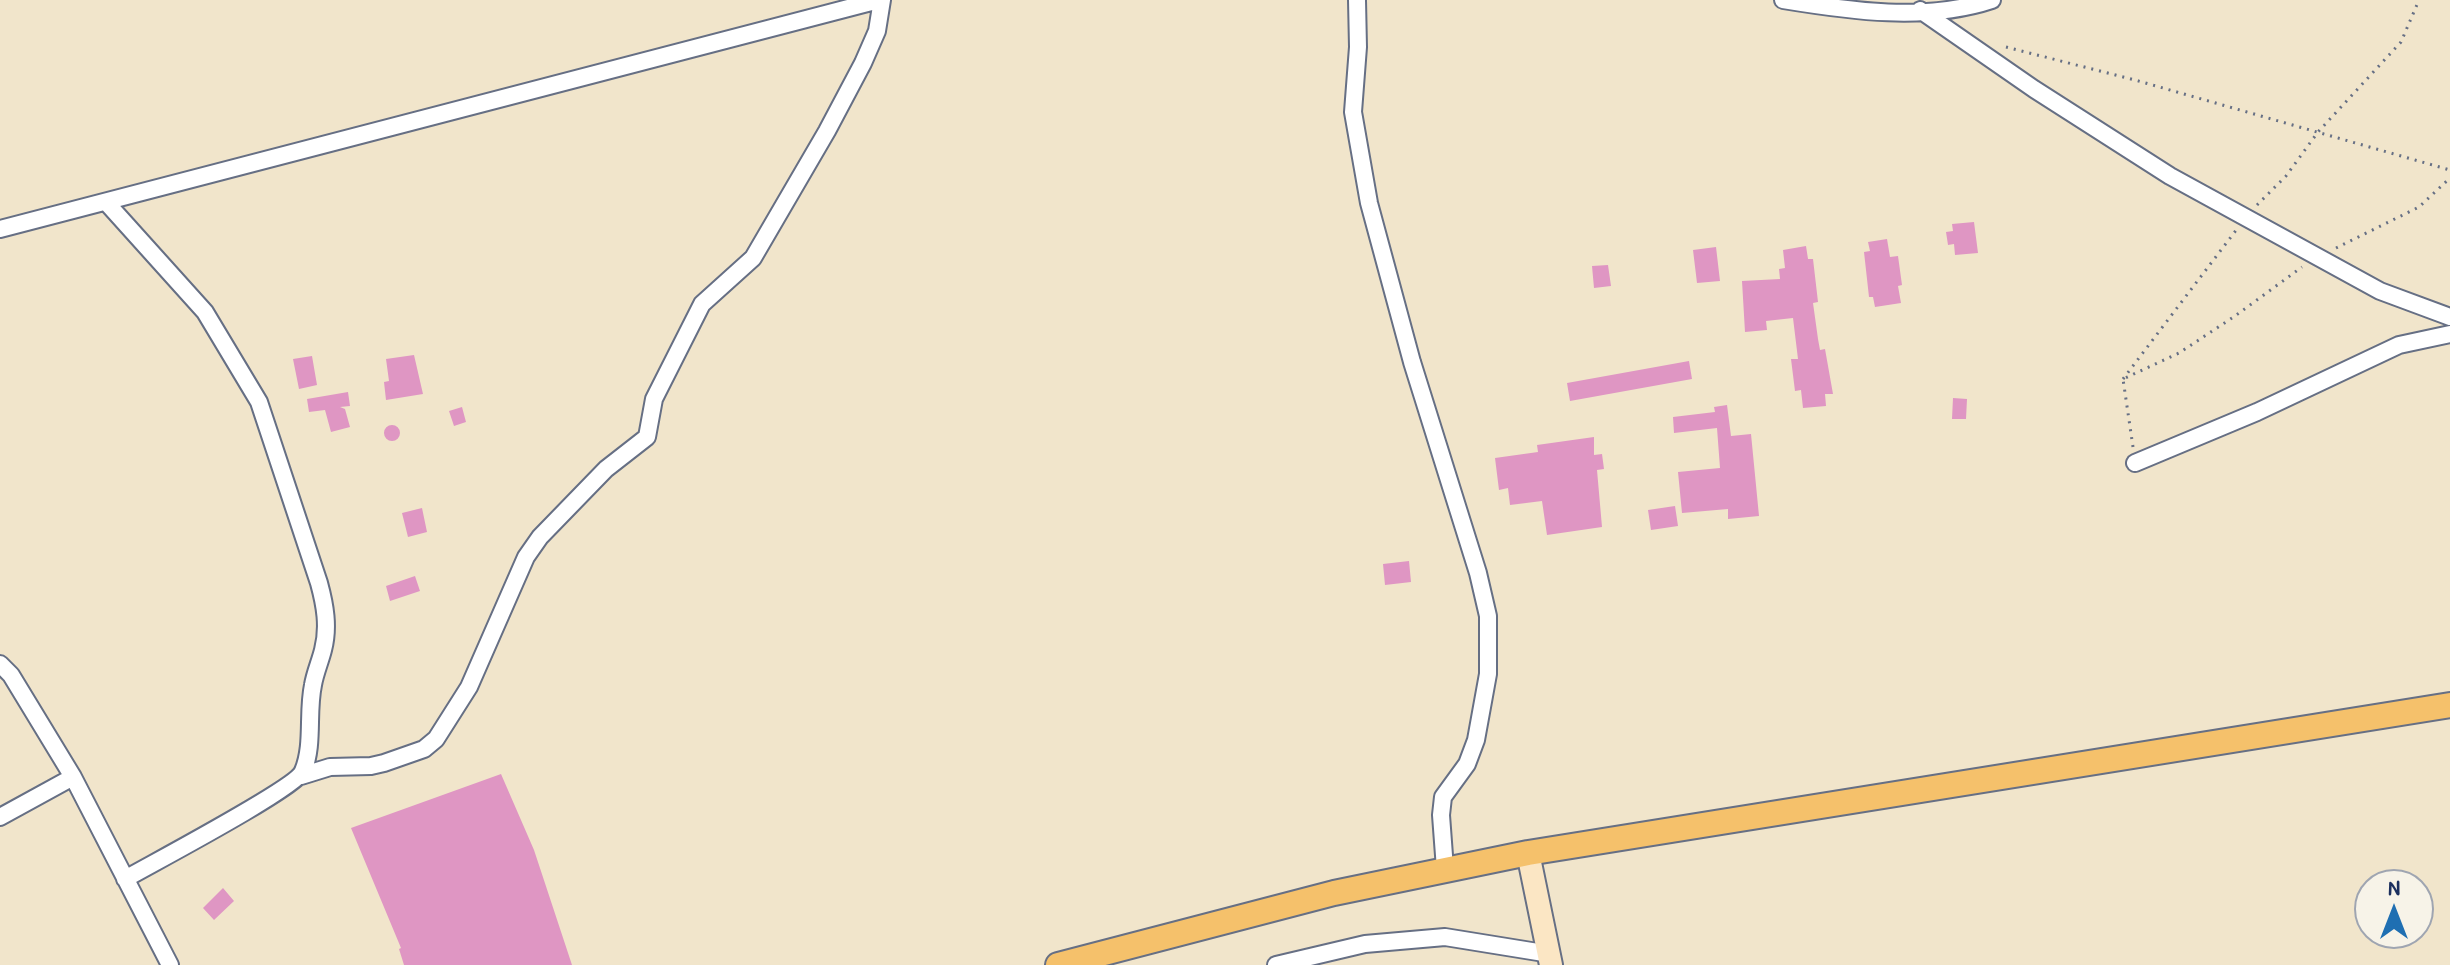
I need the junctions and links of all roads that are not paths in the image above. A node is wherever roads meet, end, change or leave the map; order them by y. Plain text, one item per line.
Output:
1 (881, 0) edge
2 (1357, 0) edge
3 (1783, 0) edge
4 (1992, 0) edge
5 (1920, 10) junction
6 (106, 202) junction
7 (0, 229) edge
8 (2450, 317) edge
9 (2450, 334) edge
10 (2135, 463) road end
11 (0, 664) edge
12 (2450, 705) edge
13 (301, 776) junction
14 (73, 777) junction
15 (0, 817) edge
16 (1528, 853) junction
17 (1445, 869) junction
18 (125, 879) junction
19 (1550, 960) edge
20 (170, 965) edge
21 (1058, 965) edge
22 (1276, 965) edge

1 - 6 street
1 - 13 street
2 - 17 street
3 - 5 street
4 - 5 street
5 - 8 street
6 - 7 street
6 - 13 street
9 - 10 street
11 - 14 street
12 - 16 main road
13 - 18 street
14 - 15 street
14 - 18 street
16 - 17 main road
16 - 19 street
17 - 21 main road
18 - 20 street
19 - 22 street

